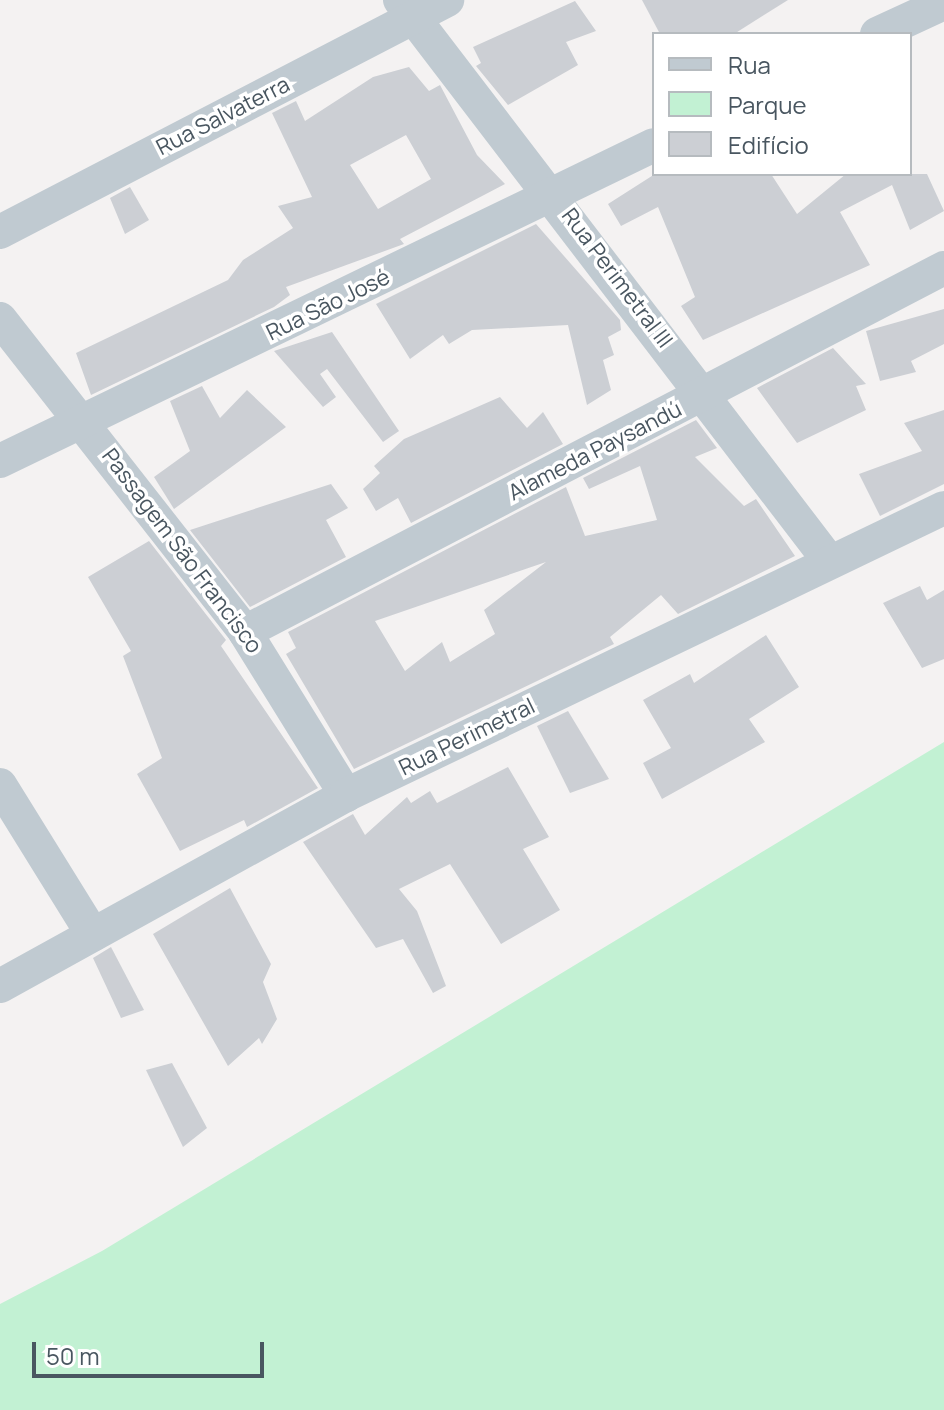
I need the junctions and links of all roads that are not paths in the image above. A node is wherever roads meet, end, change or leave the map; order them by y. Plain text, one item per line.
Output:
1 (447, 0) edge
2 (944, 3) edge
3 (406, 8) edge
4 (885, 20) edge
5 (652, 146) edge
6 (554, 195) junction
7 (0, 232) edge
8 (944, 268) edge
9 (0, 319) edge
10 (706, 394) junction
11 (86, 423) junction
12 (0, 461) edge
13 (944, 508) edge
14 (829, 561) junction
15 (245, 632) junction
16 (0, 785) edge
17 (346, 795) junction
18 (93, 935) junction
19 (0, 986) edge

1 - 3 street, Rua Salvaterra
2 - 4 street
3 - 6 street, Rua Perimetral III
3 - 7 street, Rua Salvaterra
5 - 6 street, Rua São José
6 - 10 street, Rua Perimetral III
6 - 11 street, Rua São José
8 - 10 street, Alameda Paysandú
9 - 11 street, Passagem São Francisco
10 - 14 street, Rua Perimetral III
10 - 15 street, Alameda Paysandú
11 - 12 street, Rua São José
11 - 15 street, Passagem São Francisco
13 - 14 street, Rua Perimetral
14 - 17 street, Rua Perimetral
15 - 17 street, Passagem São Francisco
16 - 18 street
17 - 18 street, Rua Perimetral
18 - 19 street, Rua Perimetral

